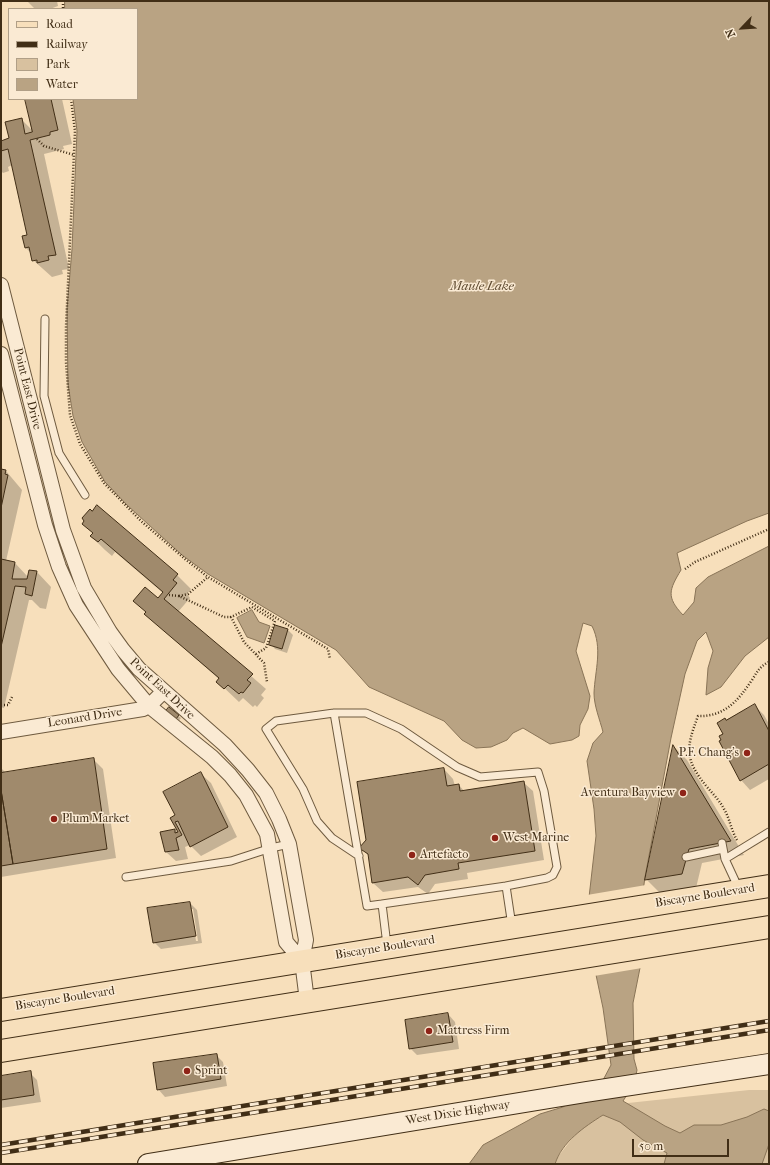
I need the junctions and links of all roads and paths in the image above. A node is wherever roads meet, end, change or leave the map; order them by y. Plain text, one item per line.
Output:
1 (71, 100) edge
2 (37, 139) dead end
3 (74, 155) junction
4 (1, 286) edge
5 (45, 319) dead end
6 (1, 354) edge
7 (16, 380) junction
8 (44, 396) junction
9 (31, 406) junction
10 (52, 489) junction
11 (37, 493) junction
12 (85, 495) dead end
13 (769, 529) edge
14 (685, 569) dead end
15 (208, 577) junction
16 (169, 595) dead end
17 (179, 596) junction
18 (98, 614) junction
19 (231, 617) junction
20 (86, 622) junction
21 (256, 654) junction
22 (330, 659) dead end
23 (769, 662) edge
24 (267, 682) dead end
25 (163, 692) junction
26 (12, 697) dead end
27 (1, 705) edge
28 (149, 706) junction
29 (334, 713) junction
30 (1, 732) edge
31 (769, 832) edge
32 (737, 840) dead end
33 (289, 844) junction
34 (271, 848) junction
35 (358, 856) junction
36 (686, 857) dead end
37 (725, 859) junction
38 (126, 877) dead end
39 (506, 886) junction
40 (769, 886) edge
41 (740, 891) junction
42 (382, 904) junction
43 (769, 927) edge
44 (512, 928) junction
45 (387, 948) junction
46 (302, 961) junction
47 (307, 1001) junction
48 (1, 1010) edge
49 (1, 1050) edge
50 (769, 1064) edge
51 (191, 1161) edge
52 (148, 1164) edge

1 - 3 path
2 - 3 path
3 - 15 path
4 - 7 street, Point East Drive
5 - 8 lane
6 - 7 street, Point East Drive
7 - 9 street, Point East Drive
7 - 11 street, Point East Drive
8 - 9 lane
8 - 12 lane
9 - 10 street, Point East Drive
10 - 11 lane
10 - 18 street, Point East Drive
11 - 20 street, Point East Drive
13 - 14 path
15 - 17 path
15 - 22 path
16 - 17 path
17 - 19 path
18 - 20 lane
18 - 25 street, Point East Drive
19 - 21 path
19 - 21 path
20 - 28 street, Point East Drive
21 - 24 path
23 - 32 path
25 - 28 street, Leonard Drive
25 - 33 street, Point East Drive
26 - 27 path
28 - 30 street, Leonard Drive
28 - 34 street, Point East Drive
29 - 35 lane
29 - 35 lane
29 - 39 lane
31 - 37 lane
33 - 34 lane
33 - 46 street, Point East Drive
34 - 38 lane
34 - 46 street, Point East Drive
35 - 42 lane
36 - 37 lane
37 - 41 lane
39 - 42 lane
39 - 44 lane
40 - 41 main road, Biscayne Boulevard
41 - 44 main road, Biscayne Boulevard
42 - 45 lane
43 - 47 main road
44 - 45 main road, Biscayne Boulevard
45 - 46 main road, Biscayne Boulevard
46 - 47 street, Point East Drive
46 - 48 main road, Biscayne Boulevard
47 - 49 main road
50 - 51 street, West Dixie Highway
51 - 52 street, West Dixie Highway

